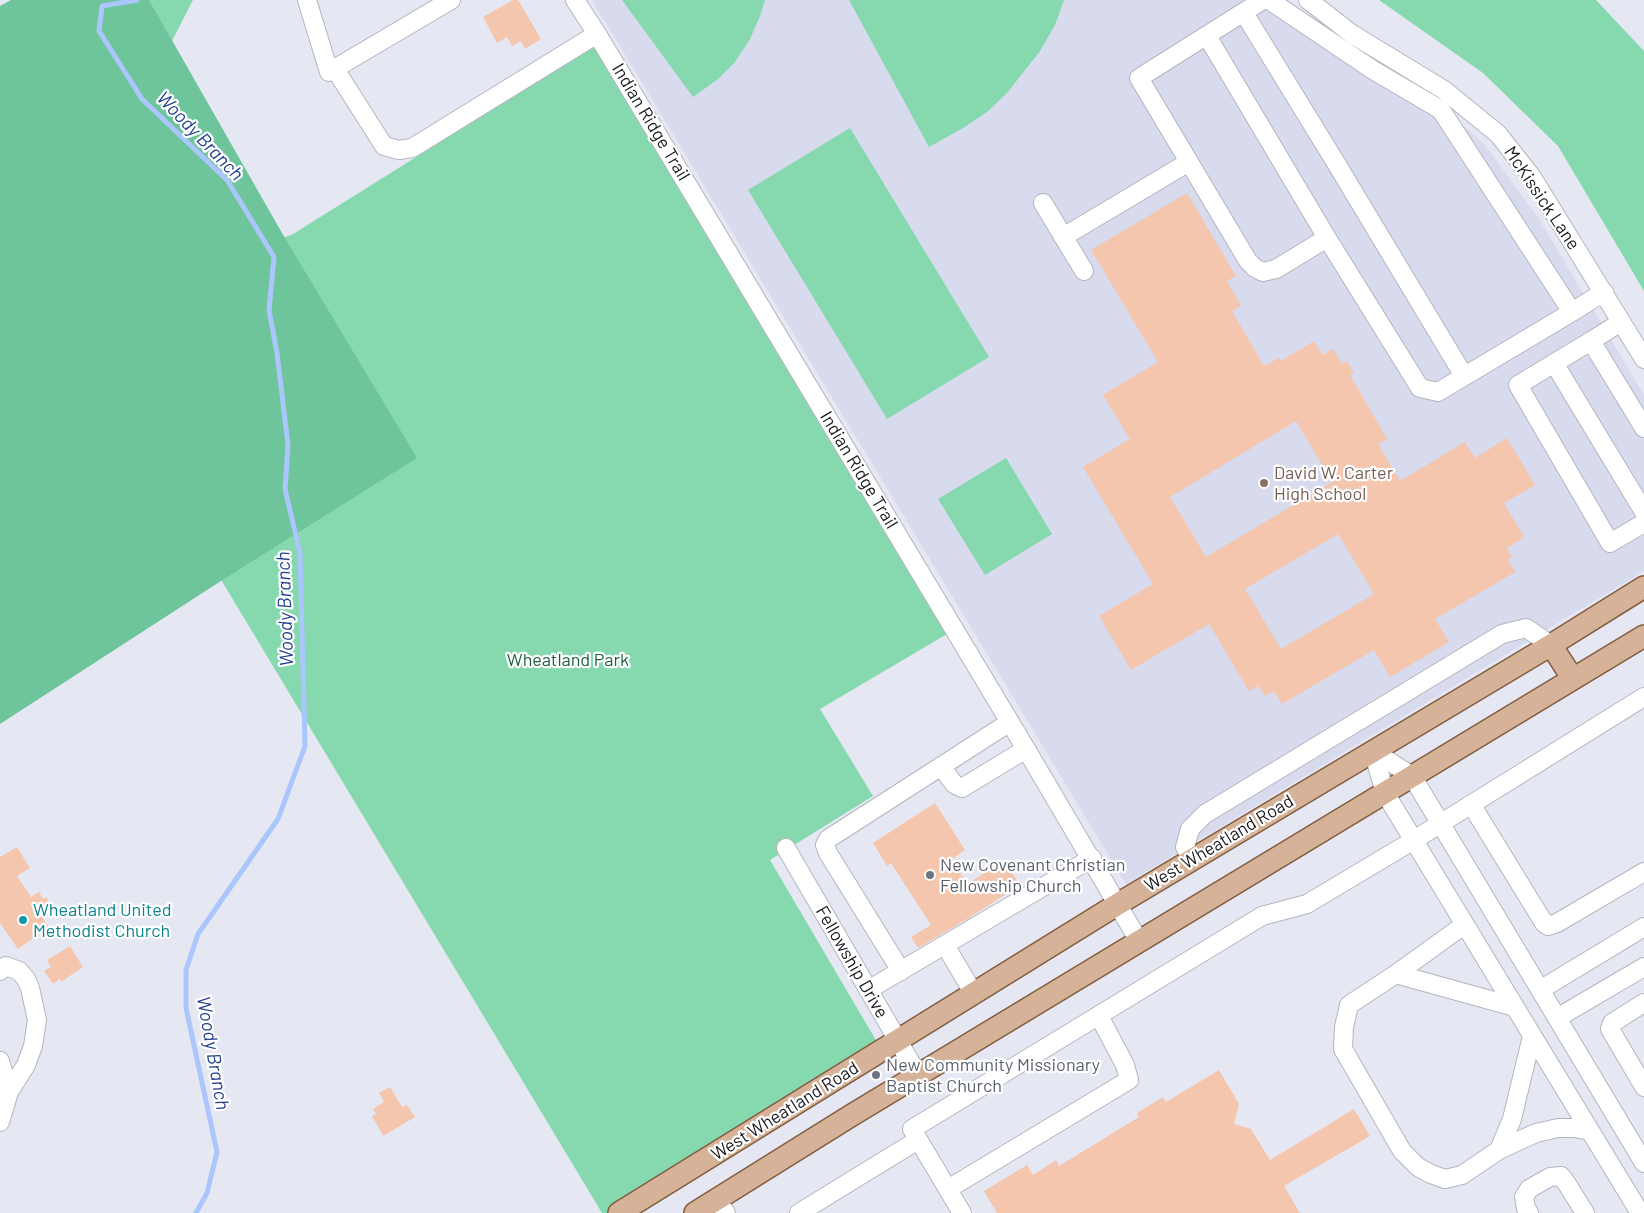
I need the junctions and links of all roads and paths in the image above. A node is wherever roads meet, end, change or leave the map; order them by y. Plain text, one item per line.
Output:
1 (307, 0) edge
2 (451, 0) edge
3 (575, 0) edge
4 (1263, 0) edge
5 (1269, 0) edge
6 (1308, 0) edge
7 (432, 5) edge
8 (1244, 13) junction
9 (598, 34) junction
10 (1207, 36) junction
11 (332, 70) junction
12 (1189, 162) junction
13 (1043, 203) dead end
14 (1063, 237) junction
15 (1327, 238) junction
16 (1084, 271) dead end
17 (1604, 292) junction
18 (1572, 312) junction
19 (1621, 322) junction
20 (1591, 341) junction
21 (1644, 360) edge
22 (1554, 363) junction
23 (1464, 376) junction
24 (1644, 428) edge
25 (1644, 512) edge
26 (1644, 522) edge
27 (1644, 587) edge
28 (1644, 636) edge
29 (1551, 645) junction
30 (1573, 679) junction
31 (1644, 697) edge
32 (1010, 722) junction
33 (1026, 749) junction
34 (1374, 751) junction
35 (941, 766) junction
36 (1412, 776) junction
37 (1385, 792) junction
38 (1471, 804) junction
39 (1440, 824) junction
40 (1414, 840) junction
41 (786, 848) dead end
42 (1092, 858) junction
43 (1192, 860) junction
44 (1644, 872) edge
45 (1118, 904) junction
46 (1464, 925) junction
47 (1644, 927) edge
48 (1139, 941) junction
49 (945, 945) junction
50 (1644, 967) edge
51 (0, 970) edge
52 (901, 972) junction
53 (1396, 974) junction
54 (868, 990) junction
55 (1540, 990) junction
56 (974, 994) junction
57 (1644, 1003) edge
58 (1515, 1008) junction
59 (1099, 1016) junction
60 (1557, 1018) junction
61 (1532, 1036) junction
62 (898, 1041) junction
63 (0, 1061) edge
64 (918, 1075) junction
65 (1644, 1087) edge
66 (8, 1092) junction
67 (0, 1122) edge
68 (1590, 1131) junction
69 (918, 1140) junction
70 (1499, 1150) junction
71 (1644, 1163) edge
72 (948, 1189) junction
73 (1637, 1193) edge
74 (722, 1206) edge
75 (619, 1213) edge
76 (695, 1213) edge
77 (799, 1213) edge
78 (962, 1213) edge
79 (1529, 1213) edge
80 (1585, 1213) edge
81 (1640, 1213) edge

1 - 11 street
2 - 7 street
3 - 9 street, Indian Ridge Trail
4 - 8 street
5 - 18 street
6 - 17 street, McKissick Lane
7 - 11 street
8 - 10 street
8 - 23 street
9 - 11 street
9 - 32 street, Indian Ridge Trail
10 - 12 street
10 - 15 street
12 - 14 street
12 - 15 street
13 - 14 street
14 - 16 street
15 - 23 street
17 - 18 street
17 - 19 street, McKissick Lane
18 - 23 street
19 - 20 street
19 - 21 street, McKissick Lane
20 - 22 street
20 - 24 street
22 - 25 street
22 - 26 street
27 - 29 main road, West Wheatland Road
28 - 30 main road
29 - 30 main road
29 - 34 main road, West Wheatland Road
29 - 43 street
30 - 36 main road
31 - 38 street
32 - 33 street, Indian Ridge Trail
32 - 35 street
33 - 35 street
33 - 42 street, Indian Ridge Trail
34 - 36 street
34 - 37 street
34 - 43 main road, West Wheatland Road
35 - 52 street
36 - 37 main road
36 - 39 street
37 - 40 street
37 - 48 main road
38 - 39 street
38 - 44 street
39 - 40 street
39 - 55 street
40 - 46 street
40 - 59 street
41 - 54 street, Fellowship Drive
42 - 45 street, Indian Ridge Trail
42 - 49 street
43 - 45 main road, West Wheatland Road
45 - 48 street, Indian Ridge Trail
45 - 56 main road, West Wheatland Road
46 - 53 street
46 - 58 street
47 - 55 street
48 - 64 main road
49 - 52 street
49 - 56 street
50 - 60 street
51 - 66 street
52 - 54 street
53 - 58 street
53 - 70 street
54 - 62 street, Fellowship Drive
55 - 60 street
56 - 62 main road, West Wheatland Road
57 - 65 street
58 - 61 street
59 - 69 street
59 - 72 street
60 - 71 street
61 - 68 street
61 - 70 street
62 - 64 street, Fellowship Drive
62 - 75 main road, West Wheatland Road
63 - 66 street
64 - 74 main road
66 - 67 street
68 - 70 street
68 - 73 street
69 - 72 street
69 - 77 street
72 - 78 street
73 - 81 street
74 - 76 main road
79 - 80 street

